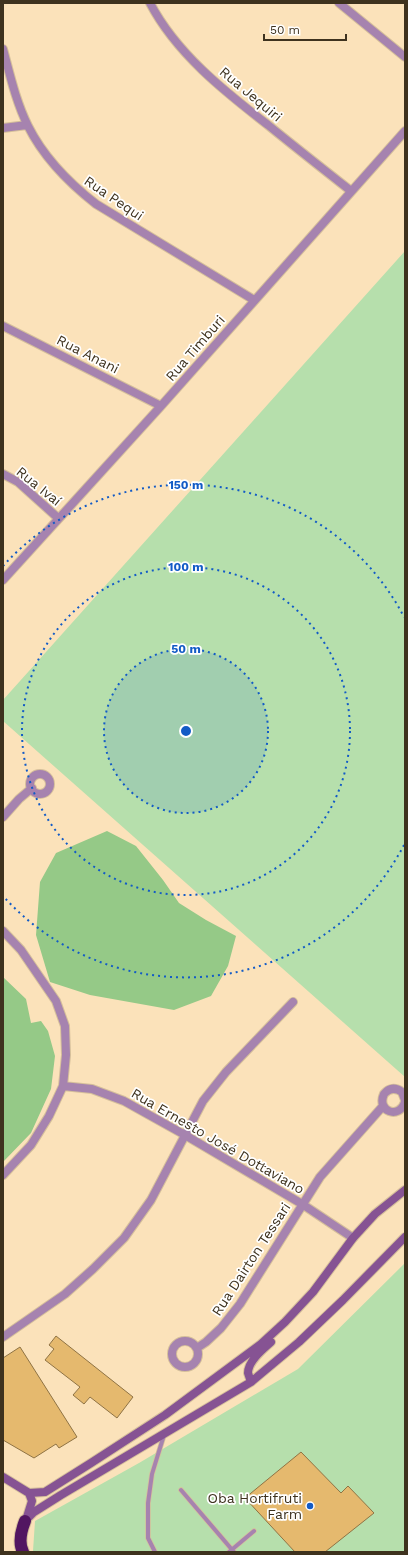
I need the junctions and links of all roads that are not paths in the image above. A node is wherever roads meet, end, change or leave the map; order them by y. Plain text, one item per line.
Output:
1 (150, 3) edge
2 (338, 3) edge
3 (3, 49) edge
4 (405, 57) edge
5 (27, 125) junction
6 (3, 128) edge
7 (405, 131) edge
8 (351, 191) junction
9 (254, 300) junction
10 (3, 326) edge
11 (161, 406) junction
12 (3, 474) edge
13 (58, 518) junction
14 (3, 580) edge
15 (32, 788) dead end
16 (3, 817) edge
17 (3, 931) edge
18 (293, 1002) dead end
19 (63, 1086) junction
20 (405, 1101) edge
21 (383, 1106) junction
22 (185, 1135) junction
23 (3, 1175) edge
24 (405, 1190) edge
25 (302, 1204) junction
26 (405, 1237) edge
27 (353, 1238) junction
28 (285, 1322) junction
29 (3, 1337) edge
30 (197, 1348) dead end
31 (251, 1382) junction
32 (165, 1433) junction
33 (3, 1477) edge
34 (181, 1490) dead end
35 (29, 1493) junction
36 (25, 1521) junction
37 (254, 1531) dead end
38 (232, 1551) edge
39 (23, 1552) edge
40 (155, 1552) edge

1 - 8 street, Rua Jequiri
2 - 4 street
3 - 5 street, Rua Pequi
5 - 6 street
5 - 9 street, Rua Pequi
7 - 8 street, Rua Timburi
8 - 9 street, Rua Timburi
9 - 11 street, Rua Timburi
10 - 11 street, Rua Anani
11 - 13 street, Rua Timburi
12 - 13 street, Rua Ivaí
13 - 14 street, Rua Timburi
15 - 16 street
17 - 19 street
18 - 22 street
19 - 22 street, Rua Ernesto José Dottaviano
19 - 23 street
20 - 21 street
20 - 21 street
21 - 25 street, Rua Dairton Tessari
22 - 25 street, Rua Ernesto José Dottaviano
22 - 29 street
24 - 27 main road
25 - 27 street, Rua Ernesto José Dottaviano
25 - 30 street, Rua Dairton Tessari
26 - 31 main road
27 - 28 main road
28 - 31 main road
28 - 35 main road
31 - 32 main road
32 - 36 main road
32 - 40 lane
33 - 35 main road
34 - 38 lane
35 - 36 main road
36 - 39 highway
37 - 38 lane

